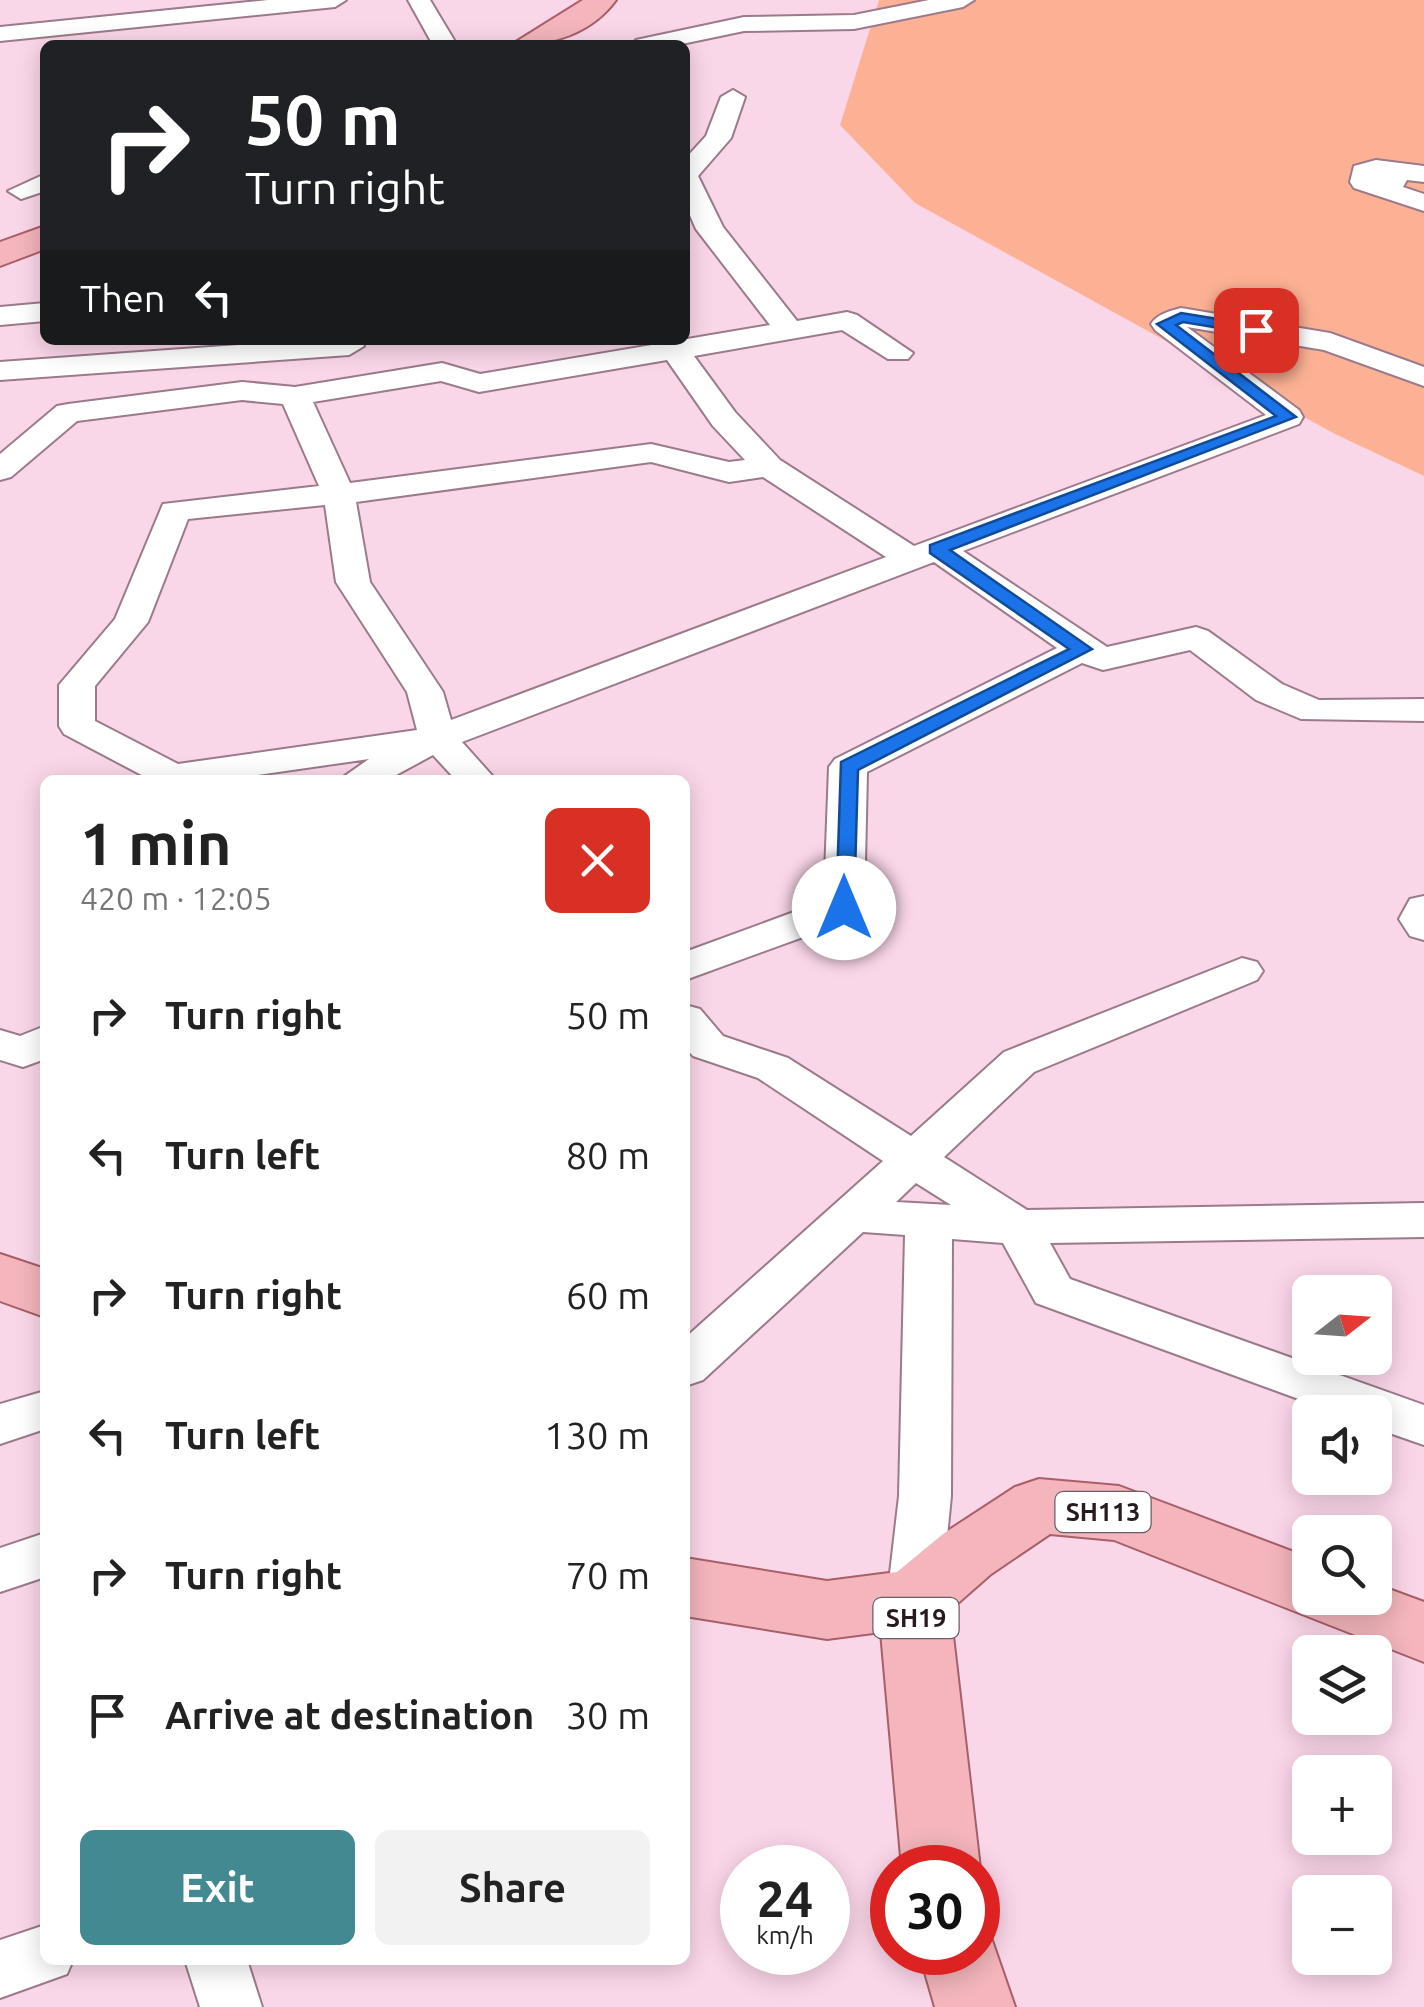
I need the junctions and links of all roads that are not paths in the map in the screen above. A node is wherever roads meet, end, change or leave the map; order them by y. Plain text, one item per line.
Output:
1 (74, 0) edge
2 (419, 0) edge
3 (601, 0) edge
4 (963, 0) edge
5 (321, 1) edge
6 (205, 6) edge
7 (140, 10) edge
8 (82, 25) junction
9 (0, 34) edge
10 (154, 40) edge
11 (441, 40) edge
12 (536, 40) edge
13 (668, 40) edge
14 (733, 97) dead end
15 (690, 170) edge
16 (1424, 174) edge
17 (690, 197) edge
18 (1424, 203) edge
19 (698, 230) edge
20 (40, 239) edge
21 (0, 254) edge
22 (40, 312) edge
23 (0, 316) edge
24 (790, 331) junction
25 (324, 345) edge
26 (348, 345) edge
27 (675, 350) junction
28 (1424, 350) edge
29 (898, 353) dead end
30 (1424, 363) edge
31 (0, 372) edge
32 (1424, 377) edge
33 (352, 385) junction
34 (295, 396) junction
35 (47, 430) junction
36 (0, 433) edge
37 (769, 467) junction
38 (0, 470) edge
39 (339, 494) junction
40 (924, 554) junction
41 (1082, 649) junction
42 (1424, 710) edge
43 (438, 738) junction
44 (170, 775) edge
45 (179, 775) edge
46 (368, 775) edge
47 (472, 775) edge
48 (1424, 908) edge
49 (1424, 928) edge
50 (690, 966) edge
51 (1242, 972) dead end
52 (690, 1025) edge
53 (40, 1043) edge
54 (0, 1044) edge
55 (913, 1159) junction
56 (853, 1215) junction
57 (929, 1220) junction
58 (1424, 1220) edge
59 (1018, 1227) junction
60 (690, 1362) edge
61 (40, 1412) edge
62 (0, 1424) edge
63 (1424, 1425) edge
64 (40, 1556) edge
65 (0, 1570) edge
66 (1292, 1581) edge
67 (690, 1588) edge
68 (914, 1599) junction
69 (1379, 1615) edge
70 (1424, 1632) edge
71 (939, 1845) edge
72 (40, 1956) edge
73 (217, 1965) edge
74 (0, 1969) edge
75 (966, 1975) edge
76 (230, 2007) edge
77 (975, 2007) edge

1 - 8 street
2 - 11 street
3 - 12 main road
4 - 13 street
5 - 6 street
6 - 7 street
7 - 8 street
7 - 10 street
8 - 9 street
14 - 15 street
16 - 18 street
17 - 19 street
19 - 24 street
20 - 21 main road
22 - 23 street
24 - 27 street
24 - 29 street
25 - 31 street
26 - 33 street
27 - 33 street
27 - 37 street
28 - 30 street
32 - 40 street
33 - 34 street
34 - 35 street
34 - 39 street
35 - 36 street
35 - 38 street
37 - 39 street
37 - 40 street
39 - 43 street
39 - 44 street
40 - 41 street
40 - 43 street
41 - 42 street
41 - 50 street
43 - 45 street
43 - 46 street
43 - 47 street
48 - 49 street
51 - 55 street
52 - 55 street
53 - 54 street
55 - 56 street
55 - 59 street
56 - 57 street
56 - 60 street
57 - 59 street
57 - 68 street
58 - 59 street
59 - 63 street
61 - 62 street
64 - 65 street
66 - 68 main road, SH113
67 - 68 main road, SH19
68 - 71 main road, SH19
69 - 70 main road
72 - 74 street
73 - 76 street
75 - 77 main road

